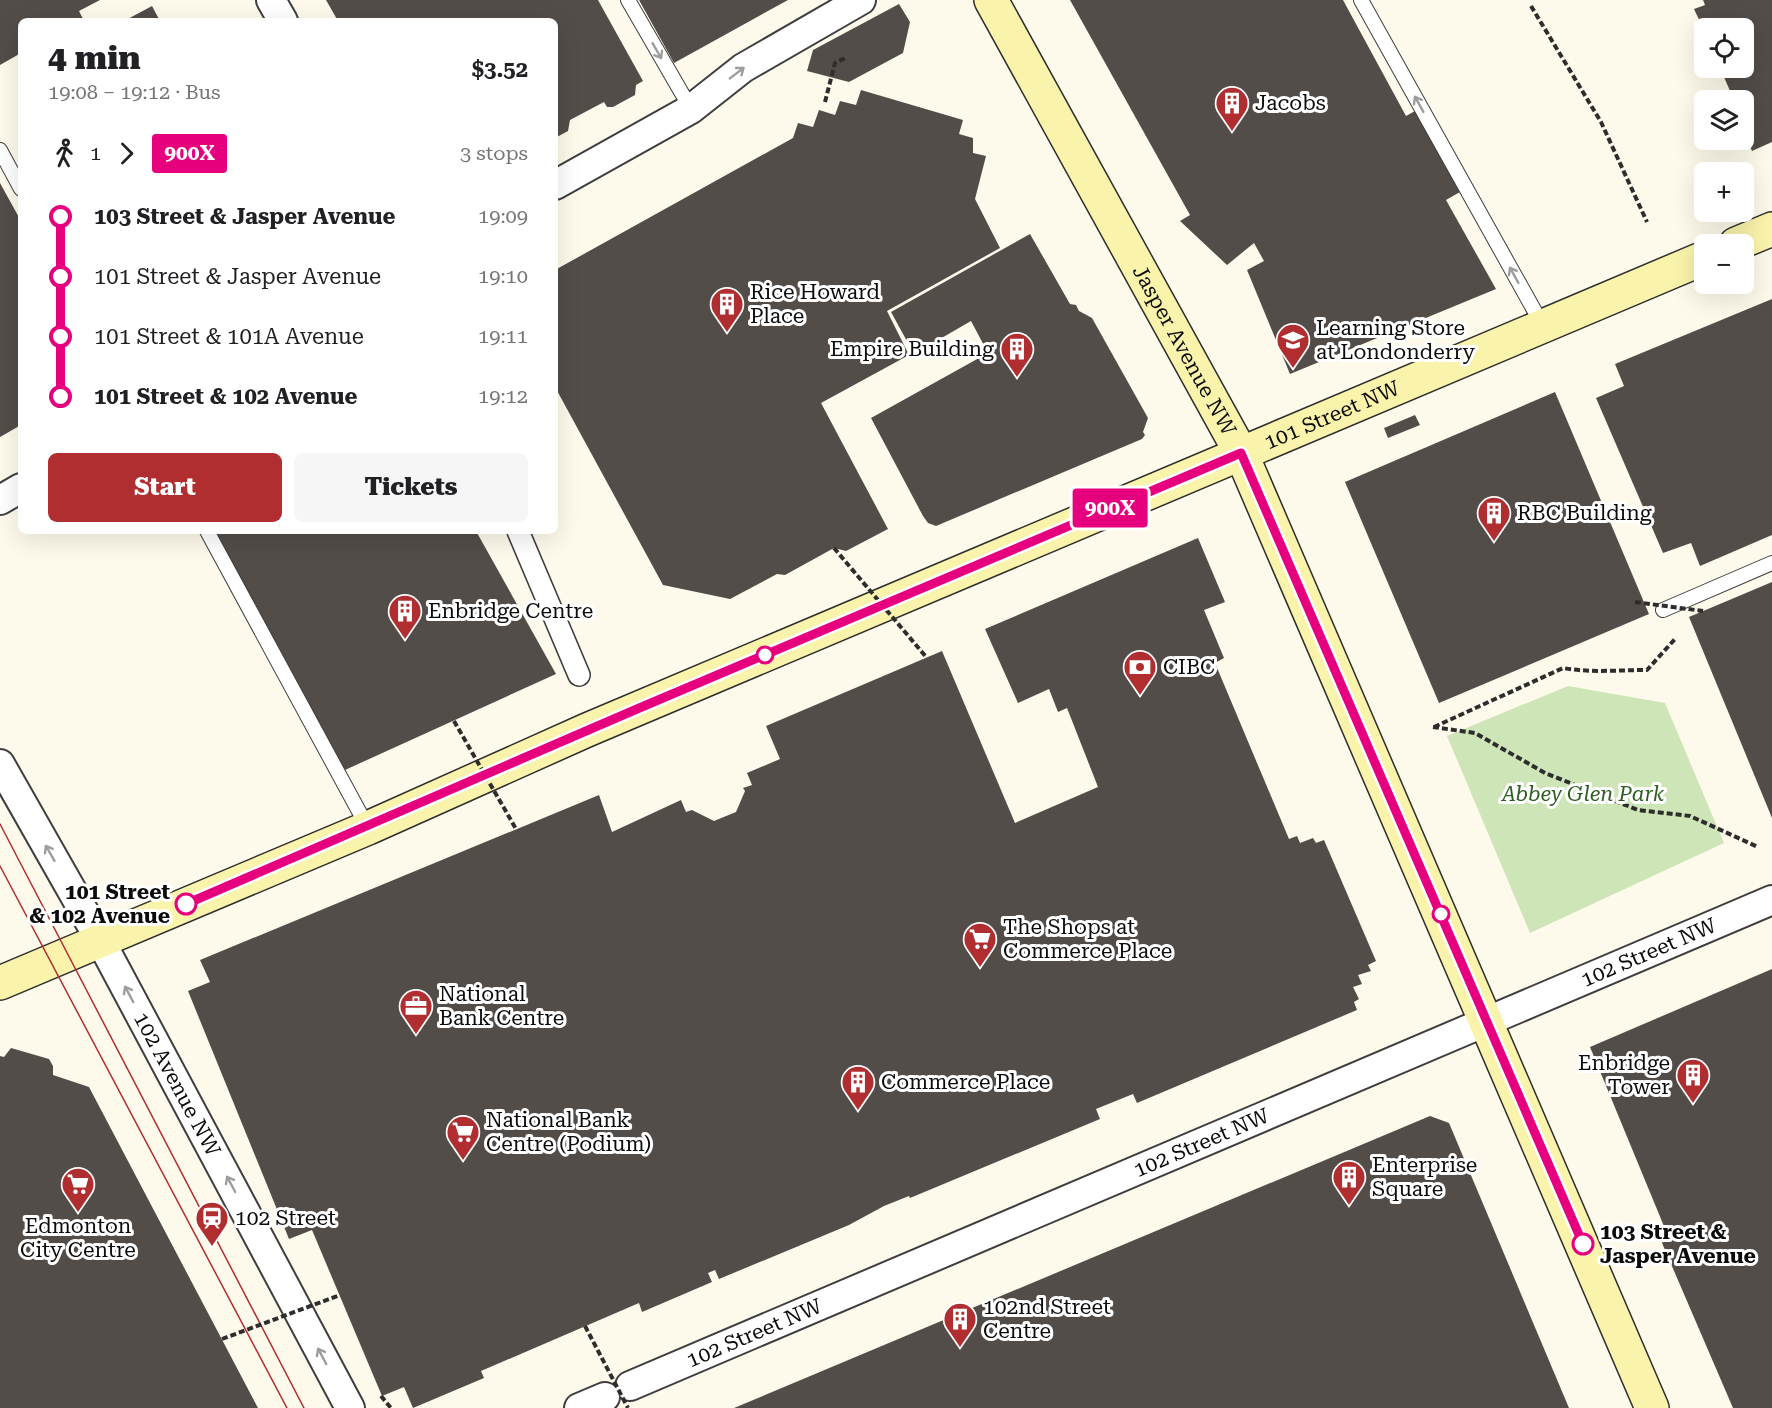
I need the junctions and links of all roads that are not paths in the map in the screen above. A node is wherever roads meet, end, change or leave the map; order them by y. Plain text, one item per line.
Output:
1 (271, 0) edge
2 (628, 0) edge
3 (861, 0) edge
4 (991, 0) edge
5 (1361, 0) edge
6 (281, 18) edge
7 (691, 109) junction
8 (0, 150) edge
9 (18, 183) edge
10 (558, 183) edge
11 (1772, 229) edge
12 (1754, 236) edge
13 (1694, 262) edge
14 (1543, 326) junction
15 (1241, 453) junction
16 (18, 490) edge
17 (0, 500) edge
18 (209, 534) edge
19 (519, 534) edge
20 (1772, 563) edge
21 (1663, 610) dead end
22 (579, 675) dead end
23 (0, 764) edge
24 (368, 828) junction
25 (1772, 900) edge
26 (100, 940) junction
27 (0, 983) edge
28 (1487, 1020) junction
29 (621, 1397) edge
30 (350, 1408) edge
31 (579, 1408) edge
32 (1652, 1408) edge

1 - 6 street
2 -> 7 lane
7 -> 3 street
4 - 15 main road, Jasper Avenue NW
14 -> 5 lane
7 - 10 street
8 - 9 lane
11 - 12 main road
13 - 14 main road, 101 Street NW
14 - 15 main road, 101 Street NW
15 - 24 main road, 101 Street NW
15 - 28 main road, Jasper Avenue NW
16 - 17 street
18 - 24 lane
19 - 22 street
20 - 21 lane
26 -> 23 street, 102 Avenue NW
24 - 26 main road, 101 Street NW
25 - 28 street, 102 Street NW
26 - 27 main road, 101 Street NW
30 -> 26 street, 102 Avenue NW
28 - 29 street, 102 Street NW
28 - 32 main road, Jasper Avenue NW
29 - 31 street, 102 Street NW

